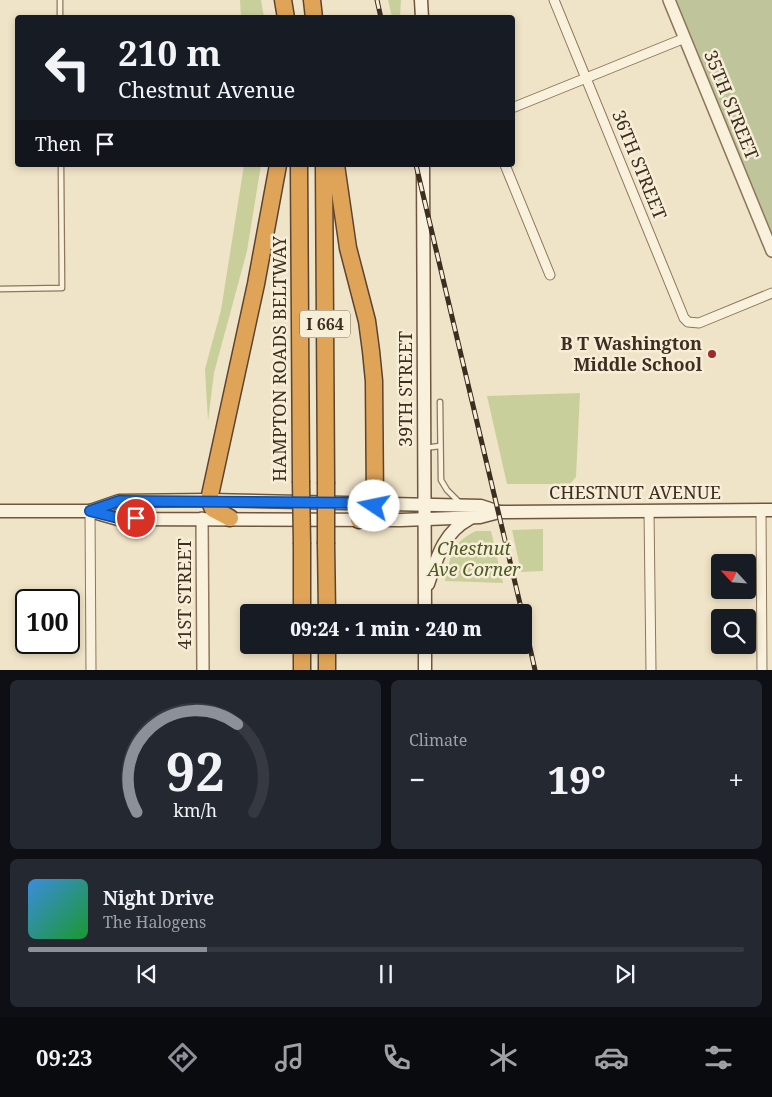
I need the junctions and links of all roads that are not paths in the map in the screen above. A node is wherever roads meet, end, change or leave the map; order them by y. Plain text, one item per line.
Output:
1 (60, 0) edge
2 (283, 0) edge
3 (312, 0) edge
4 (422, 0) edge
5 (554, 0) edge
6 (669, 0) edge
7 (60, 15) edge
8 (286, 15) edge
9 (314, 15) edge
10 (422, 15) edge
11 (685, 38) junction
12 (586, 79) junction
13 (515, 107) edge
14 (61, 167) edge
15 (278, 167) edge
16 (299, 167) edge
17 (324, 167) edge
18 (336, 167) edge
19 (423, 167) edge
20 (506, 167) edge
21 (772, 251) edge
22 (550, 275) dead end
23 (0, 288) edge
24 (772, 293) edge
25 (440, 402) dead end
26 (440, 446) junction
27 (423, 448) junction
28 (209, 500) junction
29 (375, 503) junction
30 (423, 504) junction
31 (462, 506) junction
32 (766, 510) edge
33 (0, 511) edge
34 (90, 511) junction
35 (649, 511) junction
36 (498, 512) junction
37 (202, 518) junction
38 (230, 518) junction
39 (471, 518) junction
40 (359, 520) junction
41 (424, 520) junction
42 (424, 594) junction
43 (302, 604) edge
44 (327, 604) edge
45 (424, 604) edge
46 (302, 654) edge
47 (327, 654) edge
48 (425, 654) edge
49 (91, 670) edge
50 (203, 670) edge
51 (302, 670) edge
52 (327, 670) edge
53 (425, 670) edge
54 (651, 670) edge
55 (762, 670) edge

1 - 7 lane
2 - 8 highway
3 - 9 highway
4 - 10 main road
5 - 12 street, 36TH STREET
6 - 11 street, 35TH STREET
11 - 12 street
11 - 21 street, 35TH STREET
12 - 13 street
12 - 24 street, 36TH STREET
14 - 23 lane
15 - 28 highway
16 - 43 highway, HAMPTON ROADS BELTWAY / I 664, bridge
17 - 44 highway, I 664, bridge
18 - 29 highway
19 - 27 main road, 39TH STREET
20 - 22 street
25 - 26 lane
26 - 27 lane
26 - 31 lane
27 - 30 main road, 39TH STREET
28 - 29 main road, CHESTNUT AVENUE
28 - 34 main road, CHESTNUT AVENUE
28 - 38 highway
29 - 30 main road, CHESTNUT AVENUE
29 - 40 highway
30 - 31 main road, CHESTNUT AVENUE
30 - 41 main road, 39TH STREET
31 - 36 main road, CHESTNUT AVENUE
32 - 35 main road, CHESTNUT AVENUE
32 - 55 street
33 - 34 main road, CHESTNUT AVENUE
34 - 37 main road, CHESTNUT AVENUE
34 - 49 street
35 - 36 main road, CHESTNUT AVENUE
35 - 54 street
36 - 39 main road, CHESTNUT AVENUE
37 - 38 main road, CHESTNUT AVENUE
37 - 50 street, 41ST STREET
38 - 40 main road, CHESTNUT AVENUE
39 - 41 main road, CHESTNUT AVENUE
39 - 42 main road
40 - 41 main road, CHESTNUT AVENUE
41 - 42 main road, 39TH STREET
42 - 45 main road, 39TH STREET
46 - 51 highway
47 - 52 highway
48 - 53 main road

